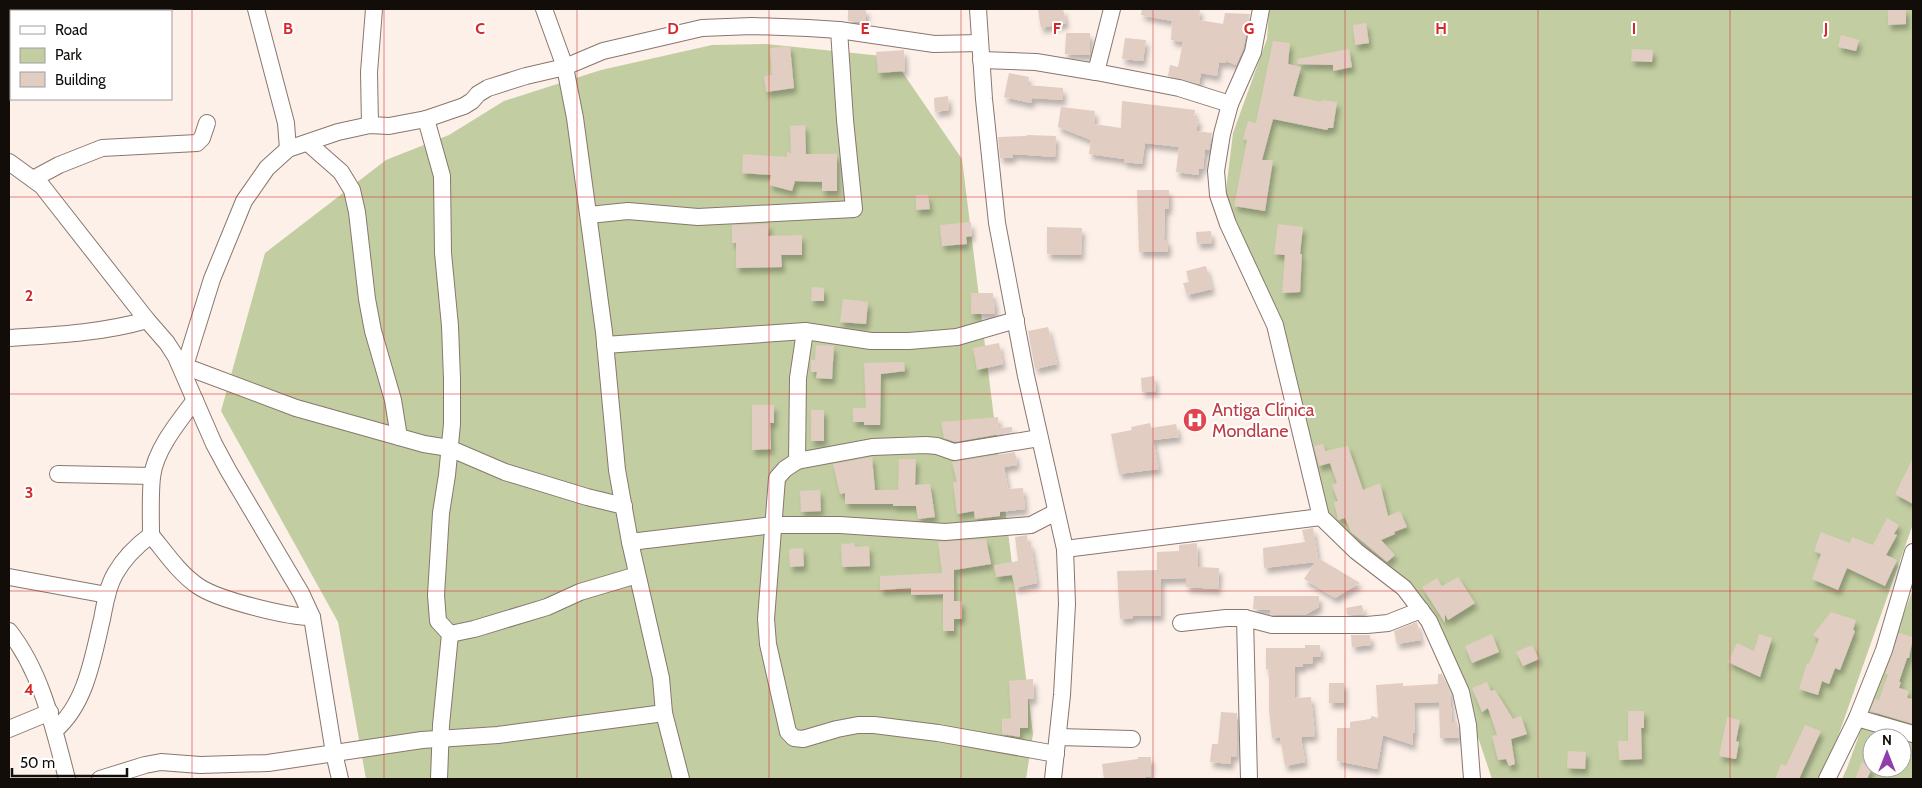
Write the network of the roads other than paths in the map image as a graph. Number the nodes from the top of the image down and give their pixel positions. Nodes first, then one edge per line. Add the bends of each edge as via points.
1 (256, 9) edge
2 (374, 9) edge
3 (544, 9) edge
4 (978, 9) edge
5 (1112, 9) edge
6 (1261, 9) edge
7 (839, 30) junction
8 (980, 43) junction
9 (981, 60) junction
10 (565, 67) junction
11 (1096, 72) junction
12 (1230, 104) junction
13 (426, 119) junction
14 (207, 123) dead end
15 (370, 125) junction
16 (308, 143) junction
17 (288, 149) junction
18 (9, 162) edge
19 (33, 179) junction
20 (589, 215) junction
21 (147, 320) junction
22 (1016, 320) junction
23 (805, 331) junction
24 (9, 338) edge
25 (605, 345) junction
26 (184, 369) junction
27 (195, 400) junction
28 (399, 437) junction
29 (1040, 438) junction
30 (449, 448) junction
31 (797, 462) junction
32 (58, 474) dead end
33 (152, 476) junction
34 (624, 506) junction
35 (1056, 512) junction
36 (1321, 517) junction
37 (773, 525) junction
38 (151, 535) junction
39 (630, 542) junction
40 (1064, 549) junction
41 (1913, 552) edge
42 (638, 575) junction
43 (9, 577) edge
44 (107, 595) junction
45 (1421, 610) junction
46 (312, 617) junction
47 (1245, 618) junction
48 (1181, 623) dead end
49 (9, 631) edge
50 (450, 634) junction
51 (50, 712) junction
52 (664, 713) junction
53 (1857, 718) junction
54 (9, 729) edge
55 (55, 730) junction
56 (1913, 734) edge
57 (1058, 737) junction
58 (1132, 739) dead end
59 (441, 740) junction
60 (334, 753) junction
61 (1056, 754) junction
62 (67, 779) edge
63 (100, 779) edge
64 (340, 779) edge
65 (439, 779) edge
66 (681, 779) edge
67 (1053, 779) edge
68 (1250, 779) edge
69 (1472, 779) edge
70 (1827, 779) edge

1 - 17 street via 286,123
2 - 15 street via 369,72
3 - 10 street
4 - 8 street
5 - 11 street
6 - 12 street via 1253,52
7 - 8 street via 934,44
7 - 10 street via 752,26 702,28 602,51
7 - 20 street via 854,209 698,217 628,211
8 - 9 street
9 - 11 street via 1036,62
9 - 22 street via 997,223
10 - 13 street via 488,88 464,106
10 - 20 street
11 - 12 street via 1180,88
12 - 36 street via 1216,171 1218,194 1228,224 1275,325
13 - 15 street via 389,126
13 - 30 street via 442,176 443,253 452,379
14 - 19 street via 197,143 102,148
15 - 16 street
16 - 17 street
16 - 28 street via 341,172 352,190 373,331 393,400
17 - 26 street via 266,168 244,201 212,279
18 - 19 street
19 - 21 street via 42,186
20 - 25 street
21 - 24 street via 94,332
21 - 26 street
22 - 23 street via 957,336 909,341 871,341
22 - 29 street
23 - 25 street
23 - 31 street via 798,378
25 - 34 street via 617,470
26 - 27 street
26 - 28 street via 296,408
27 - 33 street via 171,434
27 - 46 street via 228,470 301,592
28 - 30 street
29 - 31 street via 954,452 937,446 872,447
29 - 35 street
30 - 34 street via 505,472
30 - 50 street via 436,595 438,620
31 - 37 street via 777,478
32 - 33 street
33 - 38 street
34 - 39 street
35 - 37 street via 1031,525 945,532 840,525
35 - 40 street
36 - 40 street
36 - 45 street via 1356,551 1404,588
37 - 39 street
37 - 61 street via 766,619 768,644 788,732 794,738 802,739 858,725 874,725
38 - 44 street via 133,549 114,575
38 - 46 street via 198,586 275,612
39 - 42 street
40 - 57 street via 1067,604
41 - 53 street via 1884,650
42 - 50 street via 580,592 547,607
42 - 52 street via 661,678
43 - 44 street
44 - 55 street via 83,691 76,706
45 - 47 street via 1388,623 1367,625 1272,625
45 - 69 street via 1429,620 1461,692 1468,725
46 - 60 street
47 - 48 street
47 - 68 street
49 - 51 street via 20,645
50 - 59 street
51 - 54 street
51 - 55 street
52 - 59 street
52 - 66 street
53 - 56 street
53 - 70 street
55 - 62 street
57 - 58 street
57 - 61 street
59 - 60 street
59 - 65 street
60 - 63 street via 268,763 161,762
60 - 64 street
61 - 67 street

